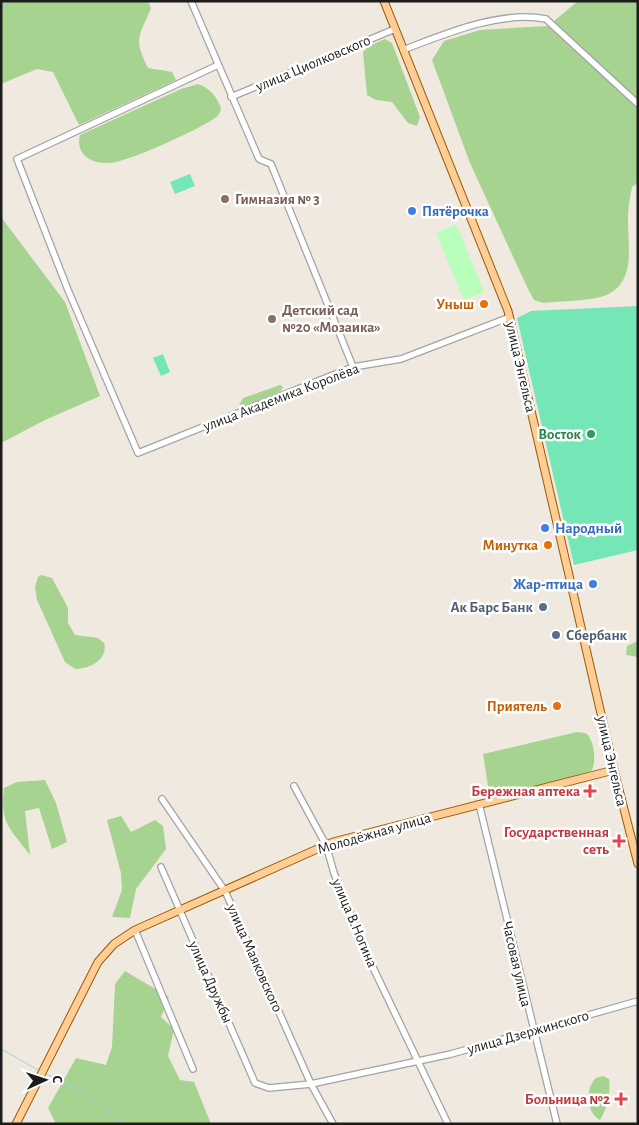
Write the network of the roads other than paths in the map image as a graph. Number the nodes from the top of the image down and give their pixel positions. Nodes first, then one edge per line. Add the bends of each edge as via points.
1 (191, 1) edge
2 (384, 1) edge
3 (395, 29) junction
4 (404, 50) junction
5 (218, 65) junction
6 (231, 97) junction
7 (638, 104) edge
8 (510, 317) junction
9 (353, 367) junction
10 (614, 770) junction
11 (294, 786) dead end
12 (162, 799) dead end
13 (479, 804) junction
14 (326, 845) junction
15 (638, 864) edge
16 (161, 867) dead end
17 (225, 891) junction
18 (179, 910) junction
19 (135, 930) junction
20 (638, 1001) edge
21 (533, 1030) junction
22 (417, 1060) junction
23 (193, 1069) dead end
24 (311, 1084) junction
25 (269, 1088) joint
26 (16, 1124) edge
27 (333, 1124) edge
28 (448, 1124) edge
29 (557, 1124) edge

1 - 5 street
2 - 3 main road, улица Энгельса
3 - 4 main road, улица Энгельса
3 - 6 street, улица Циолковского
4 - 7 street via 456,29 503,19 546,19
4 - 8 main road, улица Энгельса
5 - 6 street
5 - 9 street, улица Академика Королёва via 17,159 68,290 138,453
6 - 9 street via 258,159 271,164
8 - 9 street, улица Академика Королёва via 402,359
8 - 10 main road, улица Энгельса
10 - 13 main road, Молодёжная улица
10 - 15 main road, улица Энгельса
11 - 14 street, улица В.Ногина
12 - 17 street, улица Маяковского
13 - 14 main road, Молодёжная улица
13 - 21 street, Часовая улица
14 - 17 main road, Молодёжная улица
14 - 22 street, улица В.Ногина via 368,957
16 - 18 street, улица Дружбы
17 - 18 main road, Молодёжная улица
17 - 24 street, улица Маяковского
18 - 19 main road, Молодёжная улица
18 - 25 street, улица Дружбы via 255,1083
19 - 23 street
19 - 26 main road, Молодёжная улица via 114,944 98,962
20 - 21 street, улица Дзержинского
21 - 22 street, улица Дзержинского via 451,1054
21 - 29 street, Часовая улица
22 - 24 street, улица Дзержинского
22 - 28 street, улица В.Ногина
24 - 25 street, улица Дзержинского
24 - 27 street, улица Маяковского

